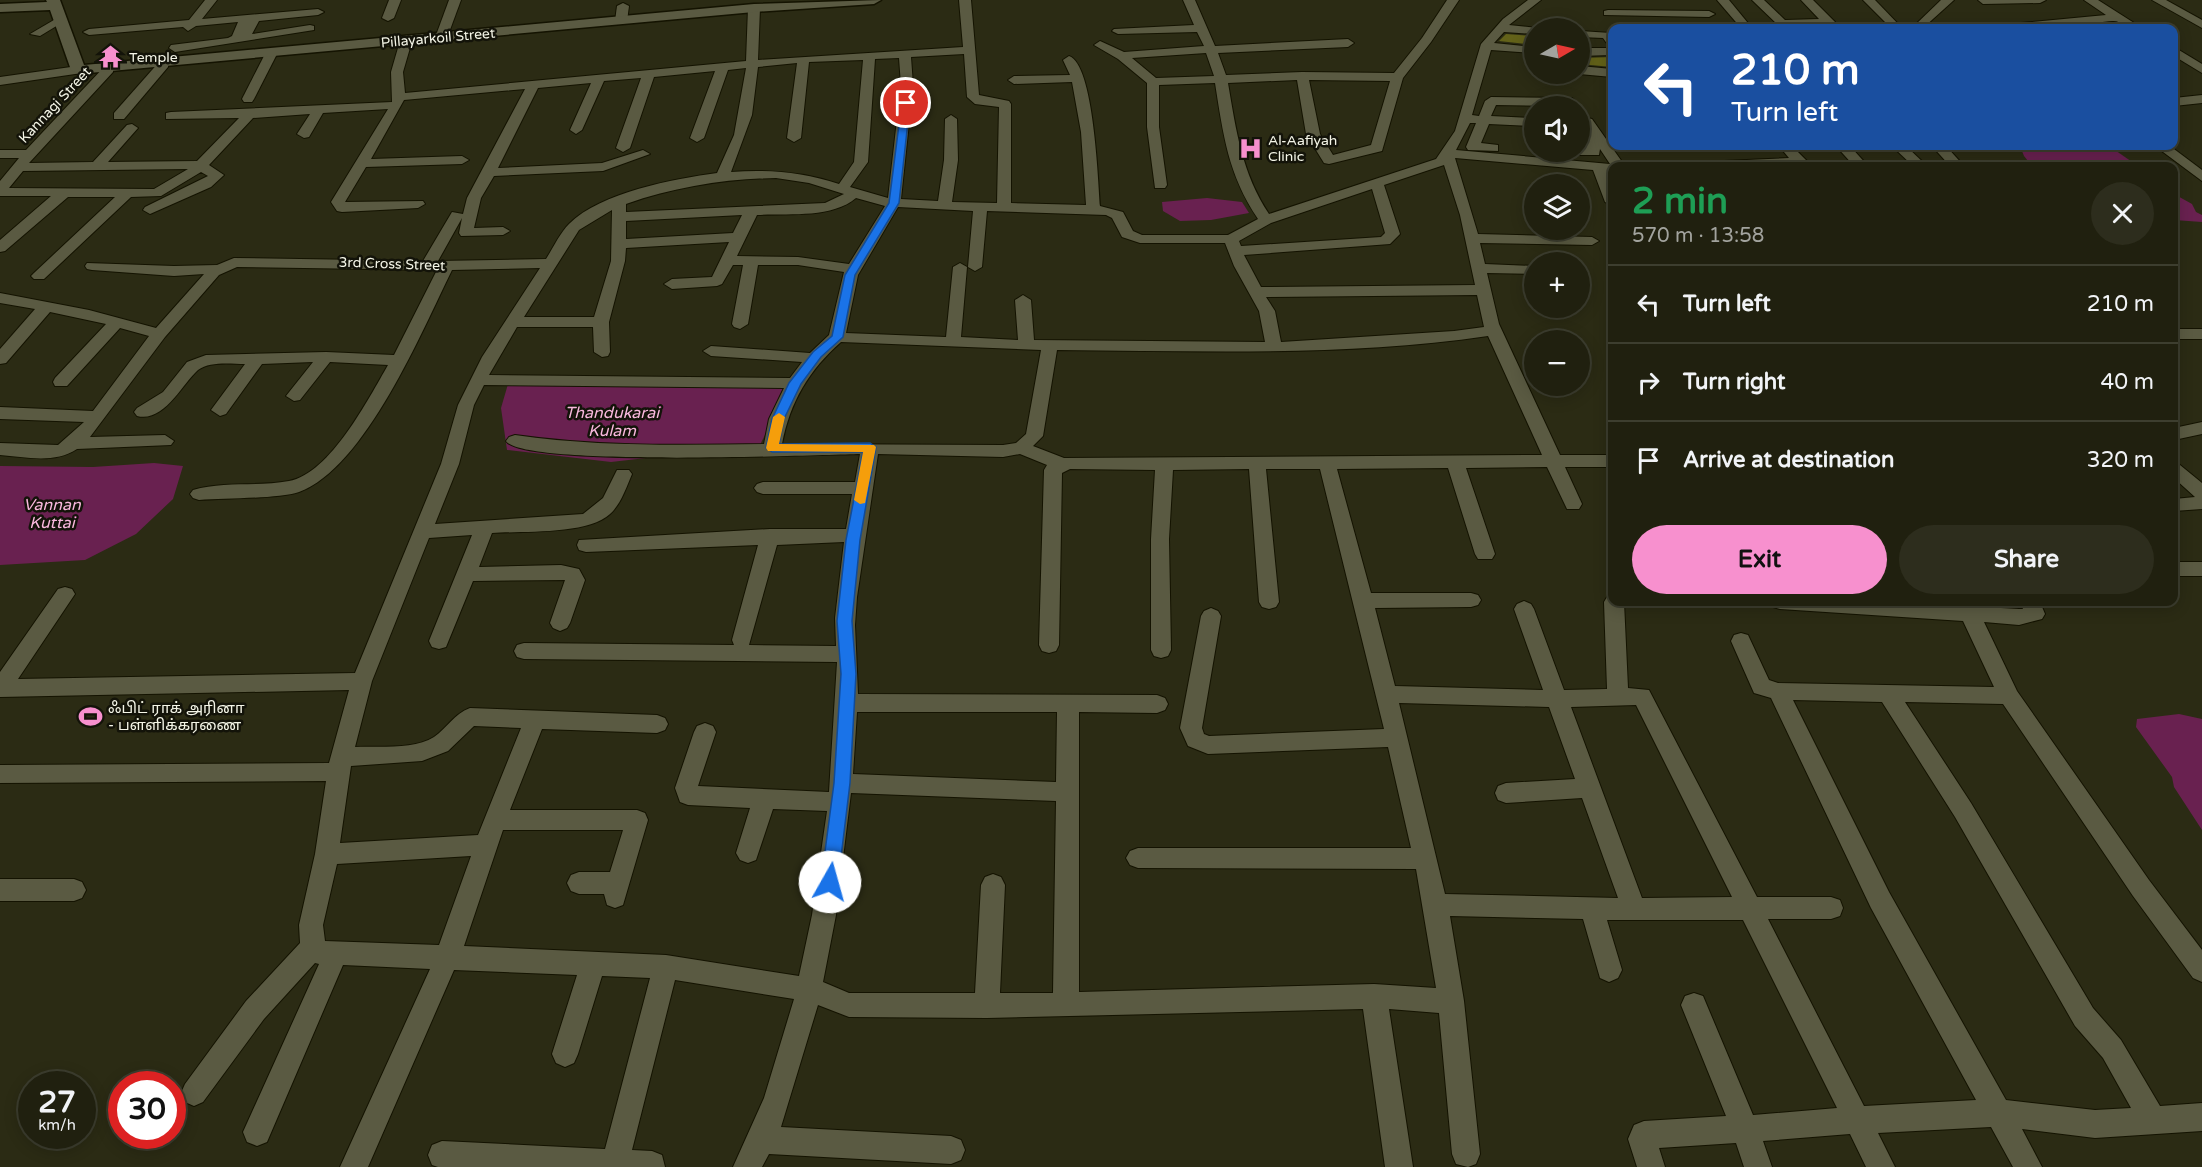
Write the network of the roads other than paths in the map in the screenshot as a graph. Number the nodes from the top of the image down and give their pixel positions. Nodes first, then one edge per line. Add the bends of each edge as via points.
1 (211, 0) edge
2 (326, 0) edge
3 (395, 0) edge
4 (455, 0) edge
5 (874, 0) edge
6 (965, 0) edge
7 (1189, 0) edge
8 (1453, 0) edge
9 (1535, 0) edge
10 (1599, 0) edge
11 (1723, 0) edge
12 (1758, 0) edge
13 (1807, 0) edge
14 (1869, 0) edge
15 (1948, 0) edge
16 (1982, 0) edge
17 (2040, 0) edge
18 (2090, 0) edge
19 (2158, 0) edge
20 (830, 2) edge
21 (53, 3) edge
22 (623, 6) dead end
23 (0, 8) edge
24 (754, 8) junction
25 (318, 12) junction
26 (1608, 13) junction
27 (1709, 14) dead end
28 (2118, 17) junction
29 (388, 18) dead end
30 (59, 20) junction
31 (248, 20) junction
32 (621, 21) junction
33 (192, 23) junction
34 (1615, 24) edge
35 (1744, 24) edge
36 (1783, 24) edge
37 (1822, 24) edge
38 (1893, 24) edge
39 (1921, 24) edge
40 (2008, 24) edge
41 (2066, 24) edge
42 (2129, 24) edge
43 (2202, 25) edge
44 (1200, 28) junction
45 (1501, 28) junction
46 (1524, 30) edge
47 (1118, 31) dead end
48 (90, 32) dead end
49 (36, 34) dead end
50 (1590, 34) edge
51 (1608, 37) edge
52 (441, 38) junction
53 (406, 41) junction
54 (1348, 44) dead end
55 (1100, 45) dead end
56 (1486, 46) junction
57 (1524, 49) edge
58 (970, 50) junction
59 (1212, 50) junction
60 (1590, 52) edge
61 (1608, 52) edge
62 (173, 54) junction
63 (271, 54) junction
64 (905, 54) junction
65 (2178, 54) edge
66 (869, 56) junction
67 (1122, 57) junction
68 (803, 59) junction
69 (1069, 60) dead end
70 (753, 65) junction
71 (109, 69) junction
72 (722, 69) junction
73 (2202, 69) edge
74 (78, 70) junction
75 (1590, 71) edge
76 (1608, 73) edge
77 (648, 75) junction
78 (1302, 76) junction
79 (1397, 77) junction
80 (1076, 78) junction
81 (1221, 78) junction
82 (598, 80) junction
83 (1014, 80) dead end
84 (0, 81) edge
85 (1153, 82) junction
86 (533, 86) junction
87 (2202, 87) edge
88 (2186, 89) dead end
89 (248, 99) dead end
90 (2202, 99) edge
91 (398, 101) junction
92 (1524, 101) edge
93 (2178, 102) edge
94 (320, 109) junction
95 (249, 114) junction
96 (119, 116) dead end
97 (176, 116) dead end
98 (951, 119) dead end
99 (1474, 119) junction
100 (1524, 122) edge
101 (132, 128) dead end
102 (576, 130) dead end
103 (1590, 131) edge
104 (304, 134) dead end
105 (697, 138) dead end
106 (794, 138) dead end
107 (1590, 142) edge
108 (1473, 147) junction
109 (623, 148) dead end
110 (1450, 149) junction
111 (1524, 150) edge
112 (1789, 150) edge
113 (1847, 150) edge
114 (1903, 150) edge
115 (1943, 150) edge
116 (2167, 150) edge
117 (1590, 152) edge
118 (0, 154) edge
119 (30, 154) junction
120 (643, 154) dead end
121 (462, 160) dead end
122 (1615, 162) edge
123 (1801, 162) edge
124 (1857, 162) edge
125 (1916, 162) edge
126 (1953, 162) edge
127 (364, 163) junction
128 (199, 165) junction
129 (96, 166) junction
130 (19, 167) junction
131 (1606, 168) edge
132 (489, 172) junction
133 (723, 176) junction
134 (2202, 177) edge
135 (1377, 184) junction
136 (1160, 185) dead end
137 (0, 191) edge
138 (848, 191) junction
139 (65, 192) junction
140 (126, 194) junction
141 (894, 203) junction
142 (418, 204) dead end
143 (944, 205) junction
144 (980, 206) junction
145 (1004, 206) junction
146 (150, 210) dead end
147 (619, 210) junction
148 (752, 210) junction
149 (1094, 210) junction
150 (457, 214) dead end
151 (1266, 220) junction
152 (503, 231) dead end
153 (740, 237) junction
154 (1472, 238) junction
155 (1592, 241) dead end
156 (618, 244) junction
157 (1233, 245) junction
158 (0, 248) edge
159 (729, 260) junction
160 (751, 260) junction
161 (550, 263) junction
162 (428, 266) junction
163 (92, 267) dead end
164 (447, 267) junction
165 (1479, 268) junction
166 (218, 269) junction
167 (854, 269) junction
168 (1524, 270) edge
169 (39, 276) dead end
170 (672, 284) dead end
171 (1484, 290) junction
172 (1256, 292) junction
173 (0, 298) edge
174 (1023, 300) dead end
175 (47, 306) junction
176 (512, 322) junction
177 (601, 322) junction
178 (115, 324) junction
179 (740, 324) dead end
180 (1494, 330) junction
181 (2178, 332) edge
182 (159, 334) junction
183 (2202, 334) edge
184 (837, 337) junction
185 (953, 343) junction
186 (1026, 345) junction
187 (1050, 345) junction
188 (1274, 347) junction
189 (711, 351) dead end
190 (602, 352) dead end
191 (326, 357) junction
192 (814, 358) junction
193 (257, 359) junction
194 (0, 360) edge
195 (398, 360) junction
196 (480, 380) junction
197 (61, 382) dead end
198 (795, 383) junction
199 (294, 396) dead end
200 (220, 410) dead end
201 (143, 412) dead end
202 (0, 413) edge
203 (97, 417) junction
204 (2202, 428) edge
205 (2178, 433) edge
206 (165, 441) dead end
207 (515, 441) dead end
208 (74, 443) junction
209 (870, 447) junction
210 (772, 448) junction
211 (1021, 448) junction
212 (0, 449) edge
213 (1608, 461) edge
214 (1554, 462) junction
215 (1327, 463) junction
216 (1455, 463) junction
217 (1061, 464) junction
218 (1164, 464) junction
219 (1257, 464) junction
220 (623, 474) dead end
221 (2178, 474) edge
222 (763, 488) dead end
223 (862, 488) junction
224 (2202, 493) edge
225 (199, 494) dead end
226 (2202, 503) edge
227 (1573, 504) dead end
228 (2178, 504) edge
229 (485, 527) junction
230 (421, 532) junction
231 (854, 535) junction
232 (770, 536) junction
233 (586, 545) dead end
234 (1485, 554) dead end
235 (2178, 569) edge
236 (2202, 569) edge
237 (466, 574) junction
238 (65, 594) dead end
239 (1471, 600) dead end
240 (1269, 602) dead end
241 (1364, 602) junction
242 (1614, 606) edge
243 (1864, 606) edge
244 (2032, 606) edge
245 (1524, 609) dead end
246 (1210, 616) dead end
247 (1971, 616) junction
248 (560, 623) dead end
249 (742, 640) dead end
250 (439, 641) dead end
251 (1741, 641) dead end
252 (1049, 645) dead end
253 (1161, 650) dead end
254 (524, 651) dead end
255 (847, 654) junction
256 (362, 681) junction
257 (0, 689) edge
258 (1778, 691) junction
259 (1888, 693) junction
260 (1386, 694) junction
261 (1618, 695) junction
262 (2009, 696) junction
263 (1557, 699) junction
264 (847, 703) junction
265 (1068, 704) junction
266 (1157, 704) dead end
267 (535, 720) junction
268 (657, 724) dead end
269 (705, 732) dead end
270 (1397, 738) junction
271 (340, 764) junction
272 (0, 774) edge
273 (1590, 788) junction
274 (1069, 792) junction
275 (841, 793) junction
276 (1506, 794) dead end
277 (764, 800) junction
278 (495, 820) junction
279 (486, 846) junction
280 (748, 853) dead end
281 (327, 854) junction
282 (1138, 858) dead end
283 (1424, 859) junction
284 (579, 883) dead end
285 (993, 885) dead end
286 (0, 890) edge
287 (74, 890) dead end
288 (1436, 905) junction
289 (1592, 908) junction
290 (1831, 908) dead end
291 (1634, 909) junction
292 (1751, 909) junction
293 (325, 950) junction
294 (448, 956) junction
295 (593, 963) junction
296 (666, 967) junction
297 (1609, 970) dead end
298 (2202, 970) edge
299 (811, 990) junction
300 (1374, 996) junction
301 (1451, 1001) junction
302 (1066, 1005) junction
303 (1694, 1005) dead end
304 (987, 1006) junction
305 (565, 1054) dead end
306 (194, 1094) dead end
307 (1997, 1113) junction
308 (2202, 1117) edge
309 (1858, 1120) junction
310 (2153, 1121) junction
311 (1745, 1129) junction
312 (257, 1132) dead end
313 (763, 1140) junction
314 (951, 1150) dead end
315 (1466, 1154) dead end
316 (442, 1155) dead end
317 (615, 1163) junction
318 (652, 1165) dead end
319 (354, 1167) edge
320 (747, 1167) edge
321 (1399, 1167) edge
322 (1651, 1167) edge
323 (1758, 1167) edge
324 (1881, 1167) edge
325 (2028, 1167) edge

1 - 33 street
2 - 25 street
3 - 29 street
4 - 52 street
5 - 20 street, Pillayarkoil Street
6 - 58 street
7 - 44 street
8 - 79 street
9 - 45 street
10 - 26 street
11 - 35 street
12 - 36 street
13 - 37 street via 1829,22
14 - 38 street
15 - 39 street
16 - 17 street
16 - 40 street
18 - 28 street
19 - 43 street
20 - 24 street, Pillayarkoil Street
21 - 23 street
21 - 30 street
22 - 32 street
24 - 32 street, Pillayarkoil Street
24 - 70 street
25 - 31 street
25 - 31 street via 310,29 243,39
26 - 27 street
26 - 34 street
28 - 41 street
28 - 42 street
30 - 49 street
30 - 74 street
31 - 33 street
31 - 62 street via 198,28
31 - 62 street via 231,41
32 - 52 street, Pillayarkoil Street
33 - 48 street
33 - 62 street
44 - 47 street
44 - 59 street
45 - 46 street
45 - 56 street
50 - 51 street
52 - 53 street, Pillayarkoil Street
53 - 63 street, Pillayarkoil Street
53 - 91 street via 397,72
54 - 59 street
55 - 67 street
56 - 57 street
56 - 99 street
58 - 64 street
58 - 145 street via 973,97 1005,104
59 - 67 street
59 - 81 street
60 - 61 street
62 - 63 street, Pillayarkoil Street
62 - 71 street, Pillayarkoil Street
62 - 96 street
63 - 89 street
64 - 66 street
64 - 141 street via 907,86
65 - 73 street
66 - 68 street
66 - 138 street via 861,162
67 - 85 street
68 - 70 street
68 - 106 street
69 - 80 street
70 - 72 street
70 - 133 street via 744,129
71 - 74 street, Pillayarkoil Street
71 - 119 street, Kannagi Street
72 - 77 street
72 - 105 street
74 - 84 street
75 - 76 street
77 - 82 street
77 - 109 street
78 - 79 street
78 - 79 street via 1313,134 1329,160 1377,148
78 - 81 street
80 - 83 street
80 - 149 street via 1089,148
81 - 85 street
81 - 151 street via 1229,135 1255,203
82 - 86 street
82 - 102 street
85 - 136 street via 1153,127
86 - 91 street
86 - 132 street
87 - 88 street
90 - 93 street
91 - 94 street
91 - 127 street
92 - 99 street via 1491,100
94 - 95 street
94 - 104 street
95 - 97 street
95 - 128 street
98 - 143 street via 951,160
99 - 100 street
99 - 108 street
99 - 110 street
101 - 129 street
103 - 122 street
107 - 117 street via 1594,152
108 - 110 street
108 - 111 street
110 - 131 street
110 - 135 street via 1441,162
110 - 154 street
112 - 123 street
113 - 124 street
114 - 125 street
115 - 126 street
116 - 134 street
118 - 119 street
119 - 130 street, Kannagi Street
120 - 132 street via 603,167
121 - 127 street
127 - 142 street via 339,206
128 - 129 street
128 - 140 street via 165,190
128 - 146 street via 217,175
129 - 130 street
130 - 137 street, Kannagi Street
132 - 152 street via 474,198 466,233
133 - 138 street via 799,177
133 - 147 street via 679,183
135 - 151 street
135 - 157 street via 1393,234 1385,241
137 - 139 street
138 - 141 street
138 - 148 street via 843,202 826,207
139 - 140 street
139 - 158 street
140 - 169 street
141 - 143 street
141 - 167 street
143 - 144 street
144 - 145 street
144 - 185 street
145 - 149 street
147 - 148 street
147 - 156 street
147 - 161 street via 583,219
148 - 153 street
149 - 157 street via 1115,213 1127,234 1135,238
150 - 162 street
151 - 157 street
153 - 156 street
153 - 159 street
154 - 155 street
154 - 165 street
156 - 177 street via 618,261
157 - 172 street
159 - 160 street
159 - 170 street via 717,281
160 - 167 street via 798,261
160 - 179 street
161 - 164 street, 3rd Cross Street
161 - 176 street
162 - 164 street, 3rd Cross Street
162 - 166 street, 3rd Cross Street via 234,262
163 - 166 street
164 - 195 street
165 - 168 street
165 - 171 street
166 - 182 street
167 - 184 street
171 - 172 street
171 - 180 street
172 - 188 street via 1267,311
173 - 175 street
174 - 186 street
175 - 178 street
175 - 194 street
176 - 177 street
176 - 196 street
177 - 190 street
178 - 182 street
178 - 197 street
180 - 188 street
180 - 214 street
181 - 183 street
182 - 203 street
184 - 185 street
184 - 192 street
185 - 186 street
186 - 187 street
187 - 188 street
187 - 211 street via 1034,436
189 - 192 street
191 - 193 street
191 - 195 street
191 - 199 street
192 - 198 street
193 - 200 street
193 - 201 street via 200,362 169,396
195 - 225 street via 360,427 311,481 294,487
196 - 198 street
196 - 230 street via 466,405 450,464
198 - 210 street via 778,419
202 - 203 street
203 - 208 street
204 - 205 street
206 - 208 street
207 - 210 street via 635,452
208 - 212 street via 51,451
209 - 210 street
209 - 211 street via 1003,451
209 - 223 street
211 - 217 street
213 - 214 street
214 - 216 street
214 - 227 street
215 - 216 street
215 - 219 street
215 - 241 street
216 - 234 street
217 - 218 street
217 - 252 street via 1051,474
218 - 219 street
218 - 253 street
219 - 240 street
220 - 229 street via 609,507 597,516
221 - 224 street
222 - 223 street
223 - 231 street
226 - 228 street
229 - 230 street
229 - 237 street
230 - 256 street
231 - 232 street
231 - 255 street via 844,621
232 - 233 street
232 - 249 street
235 - 236 street
237 - 248 street via 572,574 575,580
237 - 250 street
238 - 257 street
239 - 241 street
241 - 260 street
242 - 261 street
243 - 247 street
244 - 247 street via 2036,615 2031,617
245 - 263 street
246 - 270 street via 1191,728 1196,740 1208,745
247 - 262 street
251 - 258 street via 1761,687
254 - 255 street
255 - 264 street
256 - 257 street
256 - 271 street
258 - 259 street
258 - 307 street via 1880,900
259 - 262 street
259 - 310 street via 1963,810 2084,1017 2112,1049
260 - 263 street
260 - 270 street
261 - 263 street
261 - 292 street via 1642,696
262 - 298 street
263 - 273 street
264 - 265 street
264 - 275 street
265 - 266 street
265 - 274 street
267 - 268 street
267 - 271 street via 470,717 446,743 433,749
267 - 278 street
269 - 277 street via 686,788 688,795
270 - 283 street
271 - 272 street
271 - 281 street
273 - 276 street
273 - 291 street
274 - 275 street
274 - 302 street
275 - 277 street
275 - 299 street
277 - 280 street
278 - 279 street
278 - 284 street via 637,820 617,890
279 - 281 street
279 - 294 street
281 - 293 street via 311,925
282 - 283 street
283 - 288 street
285 - 304 street
286 - 287 street
288 - 289 street
288 - 301 street
289 - 291 street
289 - 297 street
290 - 292 street
291 - 292 street
292 - 309 street
293 - 294 street
293 - 306 street via 255,1010
293 - 312 street
294 - 295 street
294 - 319 street
295 - 296 street
295 - 305 street
296 - 299 street
296 - 317 street
299 - 304 street via 849,1005
299 - 313 street
300 - 301 street
300 - 302 street
300 - 321 street
301 - 315 street
302 - 304 street
303 - 311 street
307 - 309 street
307 - 310 street via 2095,1125
307 - 325 street
308 - 310 street
309 - 311 street
309 - 324 street
311 - 322 street via 1644,1135
311 - 323 street
313 - 314 street
313 - 320 street
316 - 317 street
317 - 318 street

